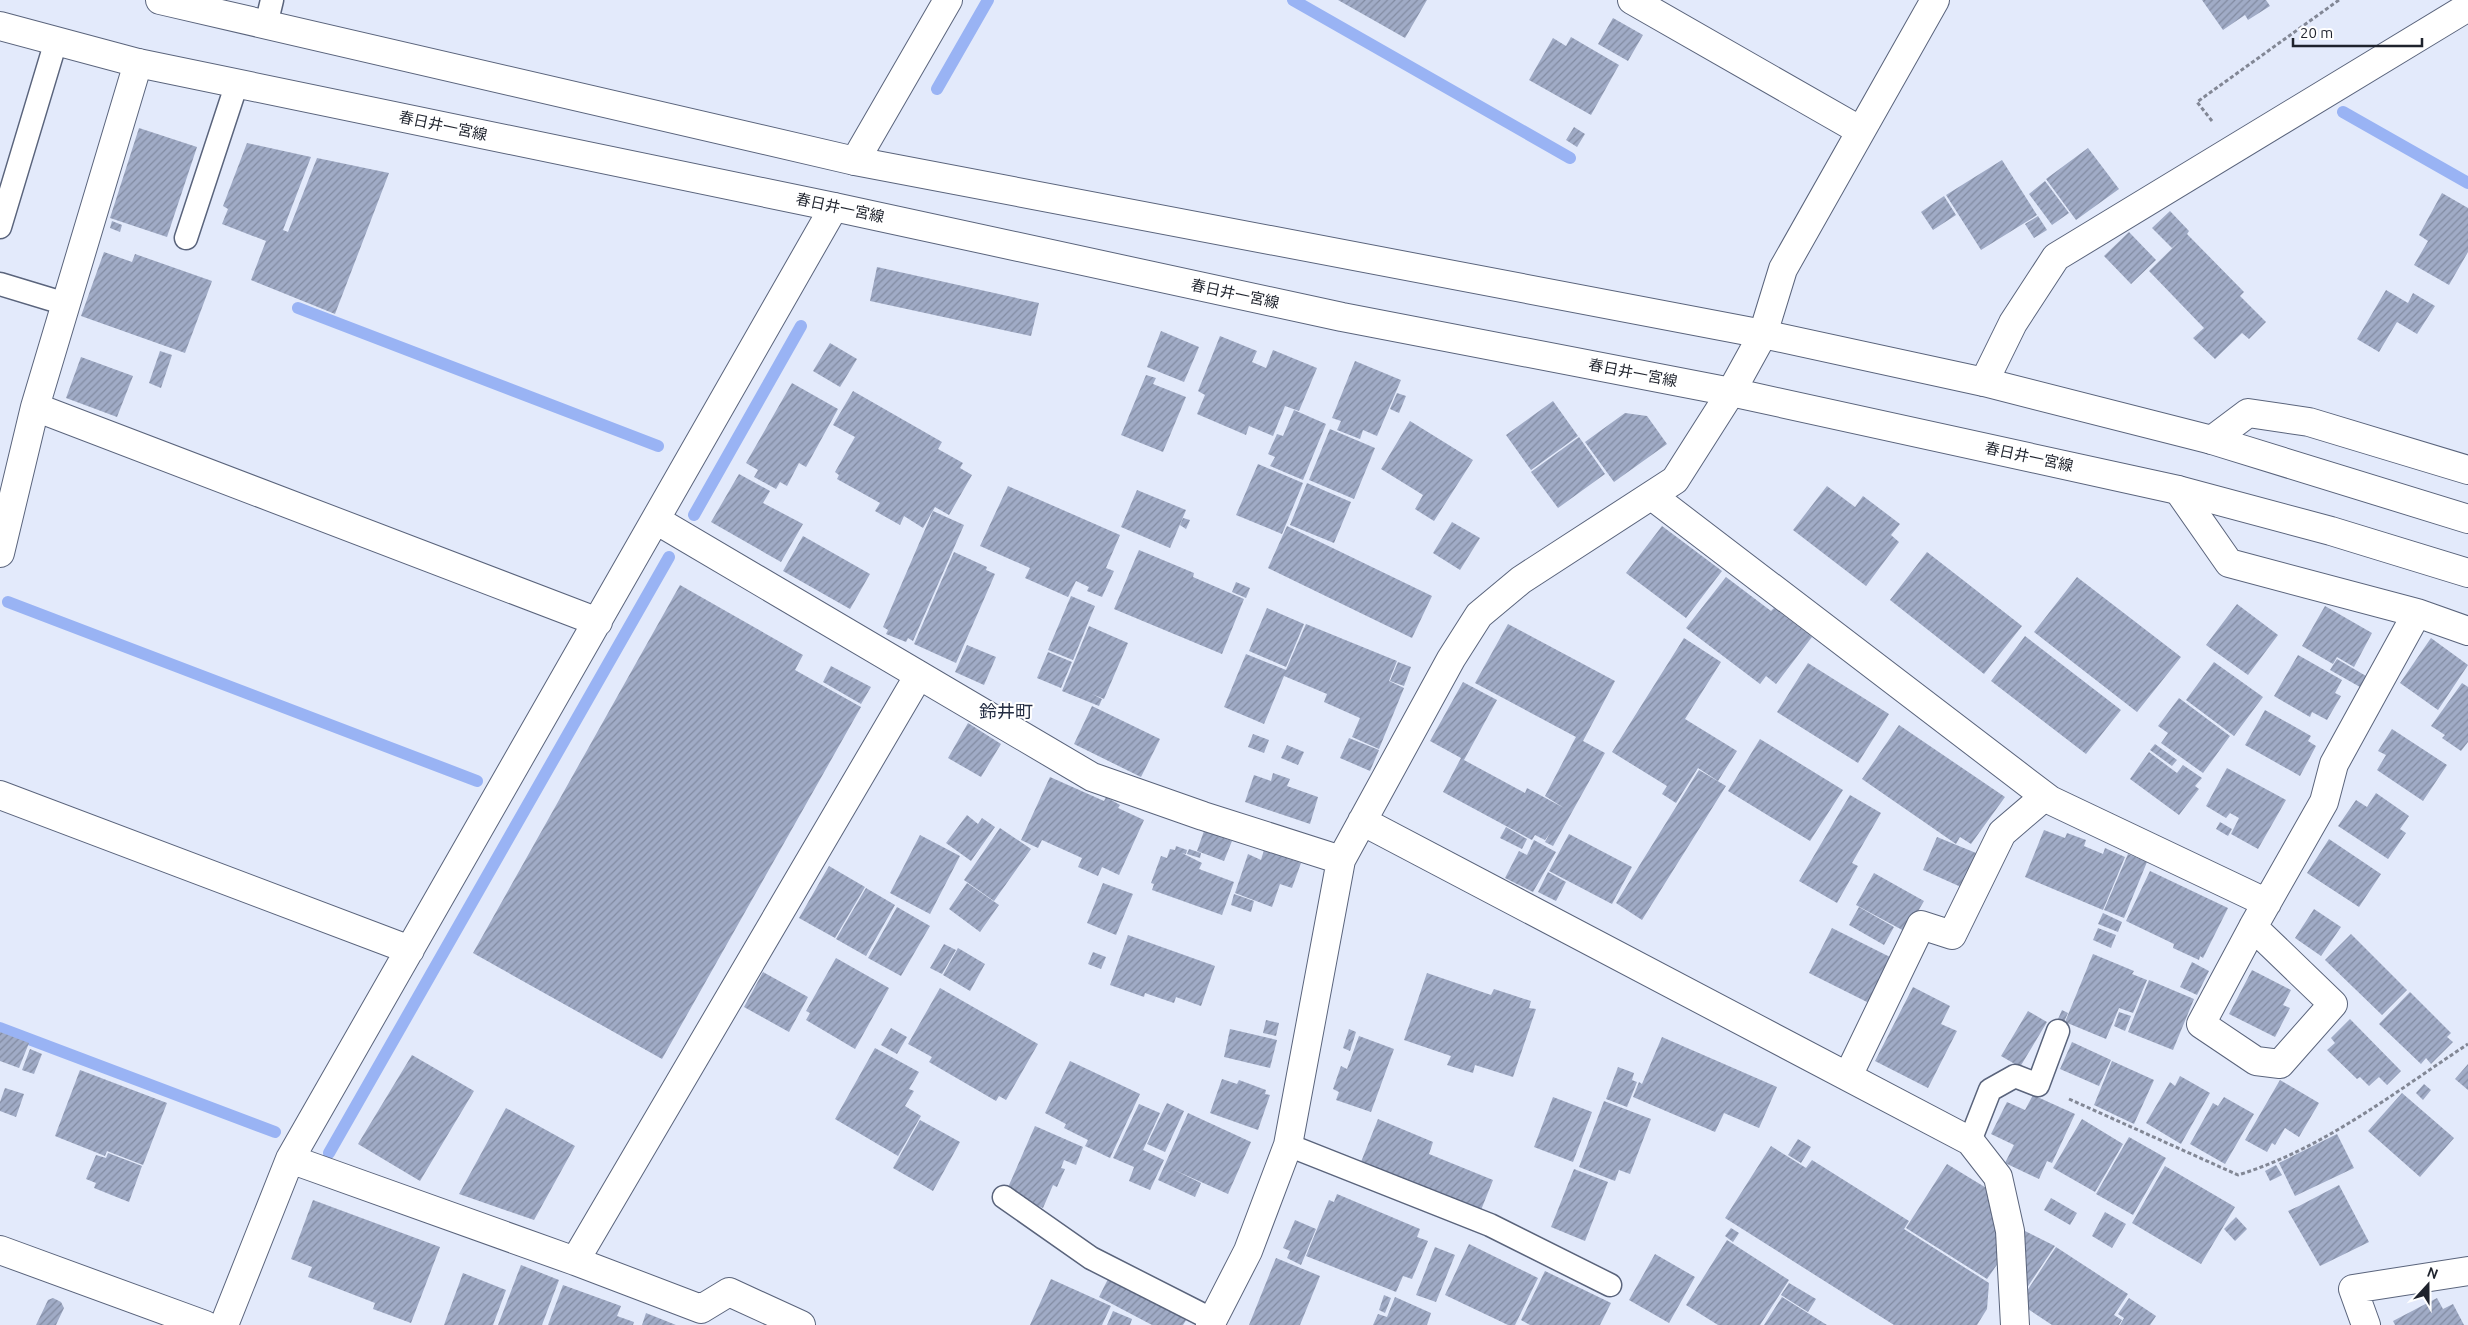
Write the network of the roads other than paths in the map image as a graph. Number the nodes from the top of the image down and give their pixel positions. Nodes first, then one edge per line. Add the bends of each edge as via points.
1 (160, 0) edge
2 (948, 0) edge
3 (1632, 0) edge
4 (1935, 0) edge
5 (2468, 6) edge
6 (269, 12) edge
7 (0, 26) edge
8 (56, 41) junction
9 (138, 63) junction
10 (236, 83) junction
11 (1861, 131) junction
12 (855, 161) junction
13 (834, 207) junction
14 (0, 227) edge
15 (186, 238) dead end
16 (0, 284) edge
17 (66, 304) junction
18 (1763, 334) junction
19 (1984, 382) junction
20 (1731, 392) junction
21 (35, 407) junction
22 (2212, 440) junction
23 (2468, 470) edge
24 (2178, 490) junction
25 (1652, 496) junction
26 (2468, 519) edge
27 (656, 520) junction
28 (0, 553) edge
29 (2468, 573) edge
30 (2417, 613) junction
31 (598, 622) junction
32 (2468, 631) edge
33 (919, 675) junction
34 (0, 795) edge
35 (2044, 796) junction
36 (1362, 821) junction
37 (1341, 860) junction
38 (2267, 903) junction
39 (2252, 927) junction
40 (410, 950) junction
41 (2058, 1031) dead end
42 (1848, 1076) junction
43 (1970, 1141) junction
44 (1288, 1145) junction
45 (290, 1159) junction
46 (1004, 1197) dead end
47 (0, 1250) edge
48 (575, 1262) junction
49 (2468, 1271) edge
50 (1610, 1285) dead end
51 (759, 1317) edge
52 (1211, 1322) edge
53 (205, 1325) edge
54 (224, 1325) edge
55 (801, 1325) edge
56 (2015, 1325) edge
57 (2366, 1325) edge

1 - 6 street
2 - 12 street
3 - 11 street
4 - 11 street
5 - 19 street via 2056,257 2013,323
6 - 12 street
7 - 8 street, 春日井一宮線
8 - 9 street, 春日井一宮線
8 - 14 lane
9 - 10 street, 春日井一宮線
9 - 17 street
10 - 13 street, 春日井一宮線
10 - 15 lane
11 - 18 street via 1783,269
12 - 18 street
13 - 20 street, 春日井一宮線 via 1342,317
13 - 27 street
16 - 17 lane
17 - 21 street
18 - 19 street
18 - 20 street
19 - 22 street
20 - 24 street, 春日井一宮線
20 - 25 street via 1675,480
21 - 28 street
21 - 31 street
22 - 23 street via 2248,413 2309,422
22 - 26 street
24 - 29 street, 春日井一宮線 via 2331,531
24 - 30 street via 2229,563
25 - 35 street
25 - 36 street via 1521,580 1479,615
27 - 31 street
27 - 33 street
30 - 32 street
30 - 38 street via 2334,764 2324,802
31 - 40 street
33 - 37 street via 1092,777
33 - 48 street
34 - 40 street
35 - 38 street
35 - 42 street via 2002,833 1952,935 1921,925
36 - 37 street
36 - 42 street
37 - 44 street
38 - 39 street
39 - 39 street via 2201,1024 2256,1061 2280,1064 2333,1004
40 - 45 street
41 - 43 lane via 2038,1084 2015,1076 1990,1090
42 - 43 street
43 - 56 street via 1998,1177 2010,1231
44 - 50 lane via 1490,1225
44 - 52 street via 1248,1251
45 - 48 street
45 - 54 street
46 - 52 lane via 1091,1258
47 - 53 street
48 - 51 street via 701,1309 728,1292
49 - 57 street via 2353,1289
51 - 55 street

